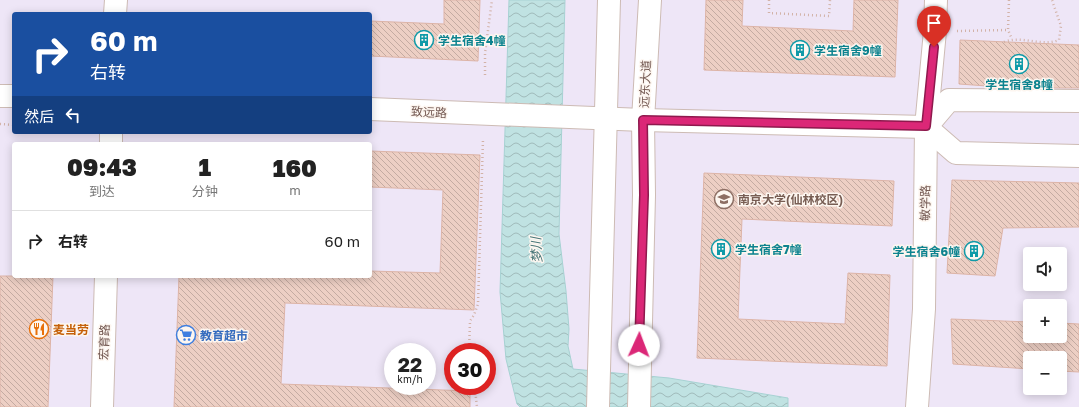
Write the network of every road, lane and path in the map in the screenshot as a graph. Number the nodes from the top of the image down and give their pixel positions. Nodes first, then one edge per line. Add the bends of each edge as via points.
1 (116, 0) edge
2 (492, 0) edge
3 (609, 0) edge
4 (650, 0) edge
5 (769, 0) edge
6 (830, 0) edge
7 (936, 0) edge
8 (1009, 0) edge
9 (1052, 0) edge
10 (115, 12) edge
11 (1008, 30) junction
12 (935, 31) junction
13 (1012, 39) junction
14 (1004, 42) dead end
15 (485, 75) dead end
16 (0, 96) edge
17 (12, 96) edge
18 (1079, 102) edge
19 (372, 109) edge
20 (605, 118) junction
21 (643, 120) junction
22 (0, 124) edge
23 (12, 125) edge
24 (926, 126) junction
25 (483, 139) dead end
26 (1079, 156) edge
27 (106, 278) edge
28 (469, 343) edge
29 (476, 395) edge
30 (102, 407) edge
31 (477, 407) edge
32 (598, 407) edge
33 (639, 407) edge
34 (917, 407) edge

1 - 10 street
2 - 15 path via 485,52
3 - 20 street
4 - 21 street, 远东大道
5 - 6 path via 769,13 829,16
7 - 12 street, 敏学路
8 - 11 path
9 - 13 path via 1061,26 1059,40 1052,42
11 - 12 path
11 - 13 path
12 - 24 street, 敏学路
13 - 14 path
16 - 17 street
18 - 24 street via 949,100
19 - 20 street, 致远路
20 - 21 street, 致远路
20 - 32 street
21 - 24 street, 致远路
21 - 33 street, 远东大道 via 644,195
22 - 23 path
24 - 26 street via 956,153
24 - 34 street, 敏学路 via 924,309
25 - 28 path via 478,304 470,321
27 - 30 street, 宏育路
29 - 31 path

